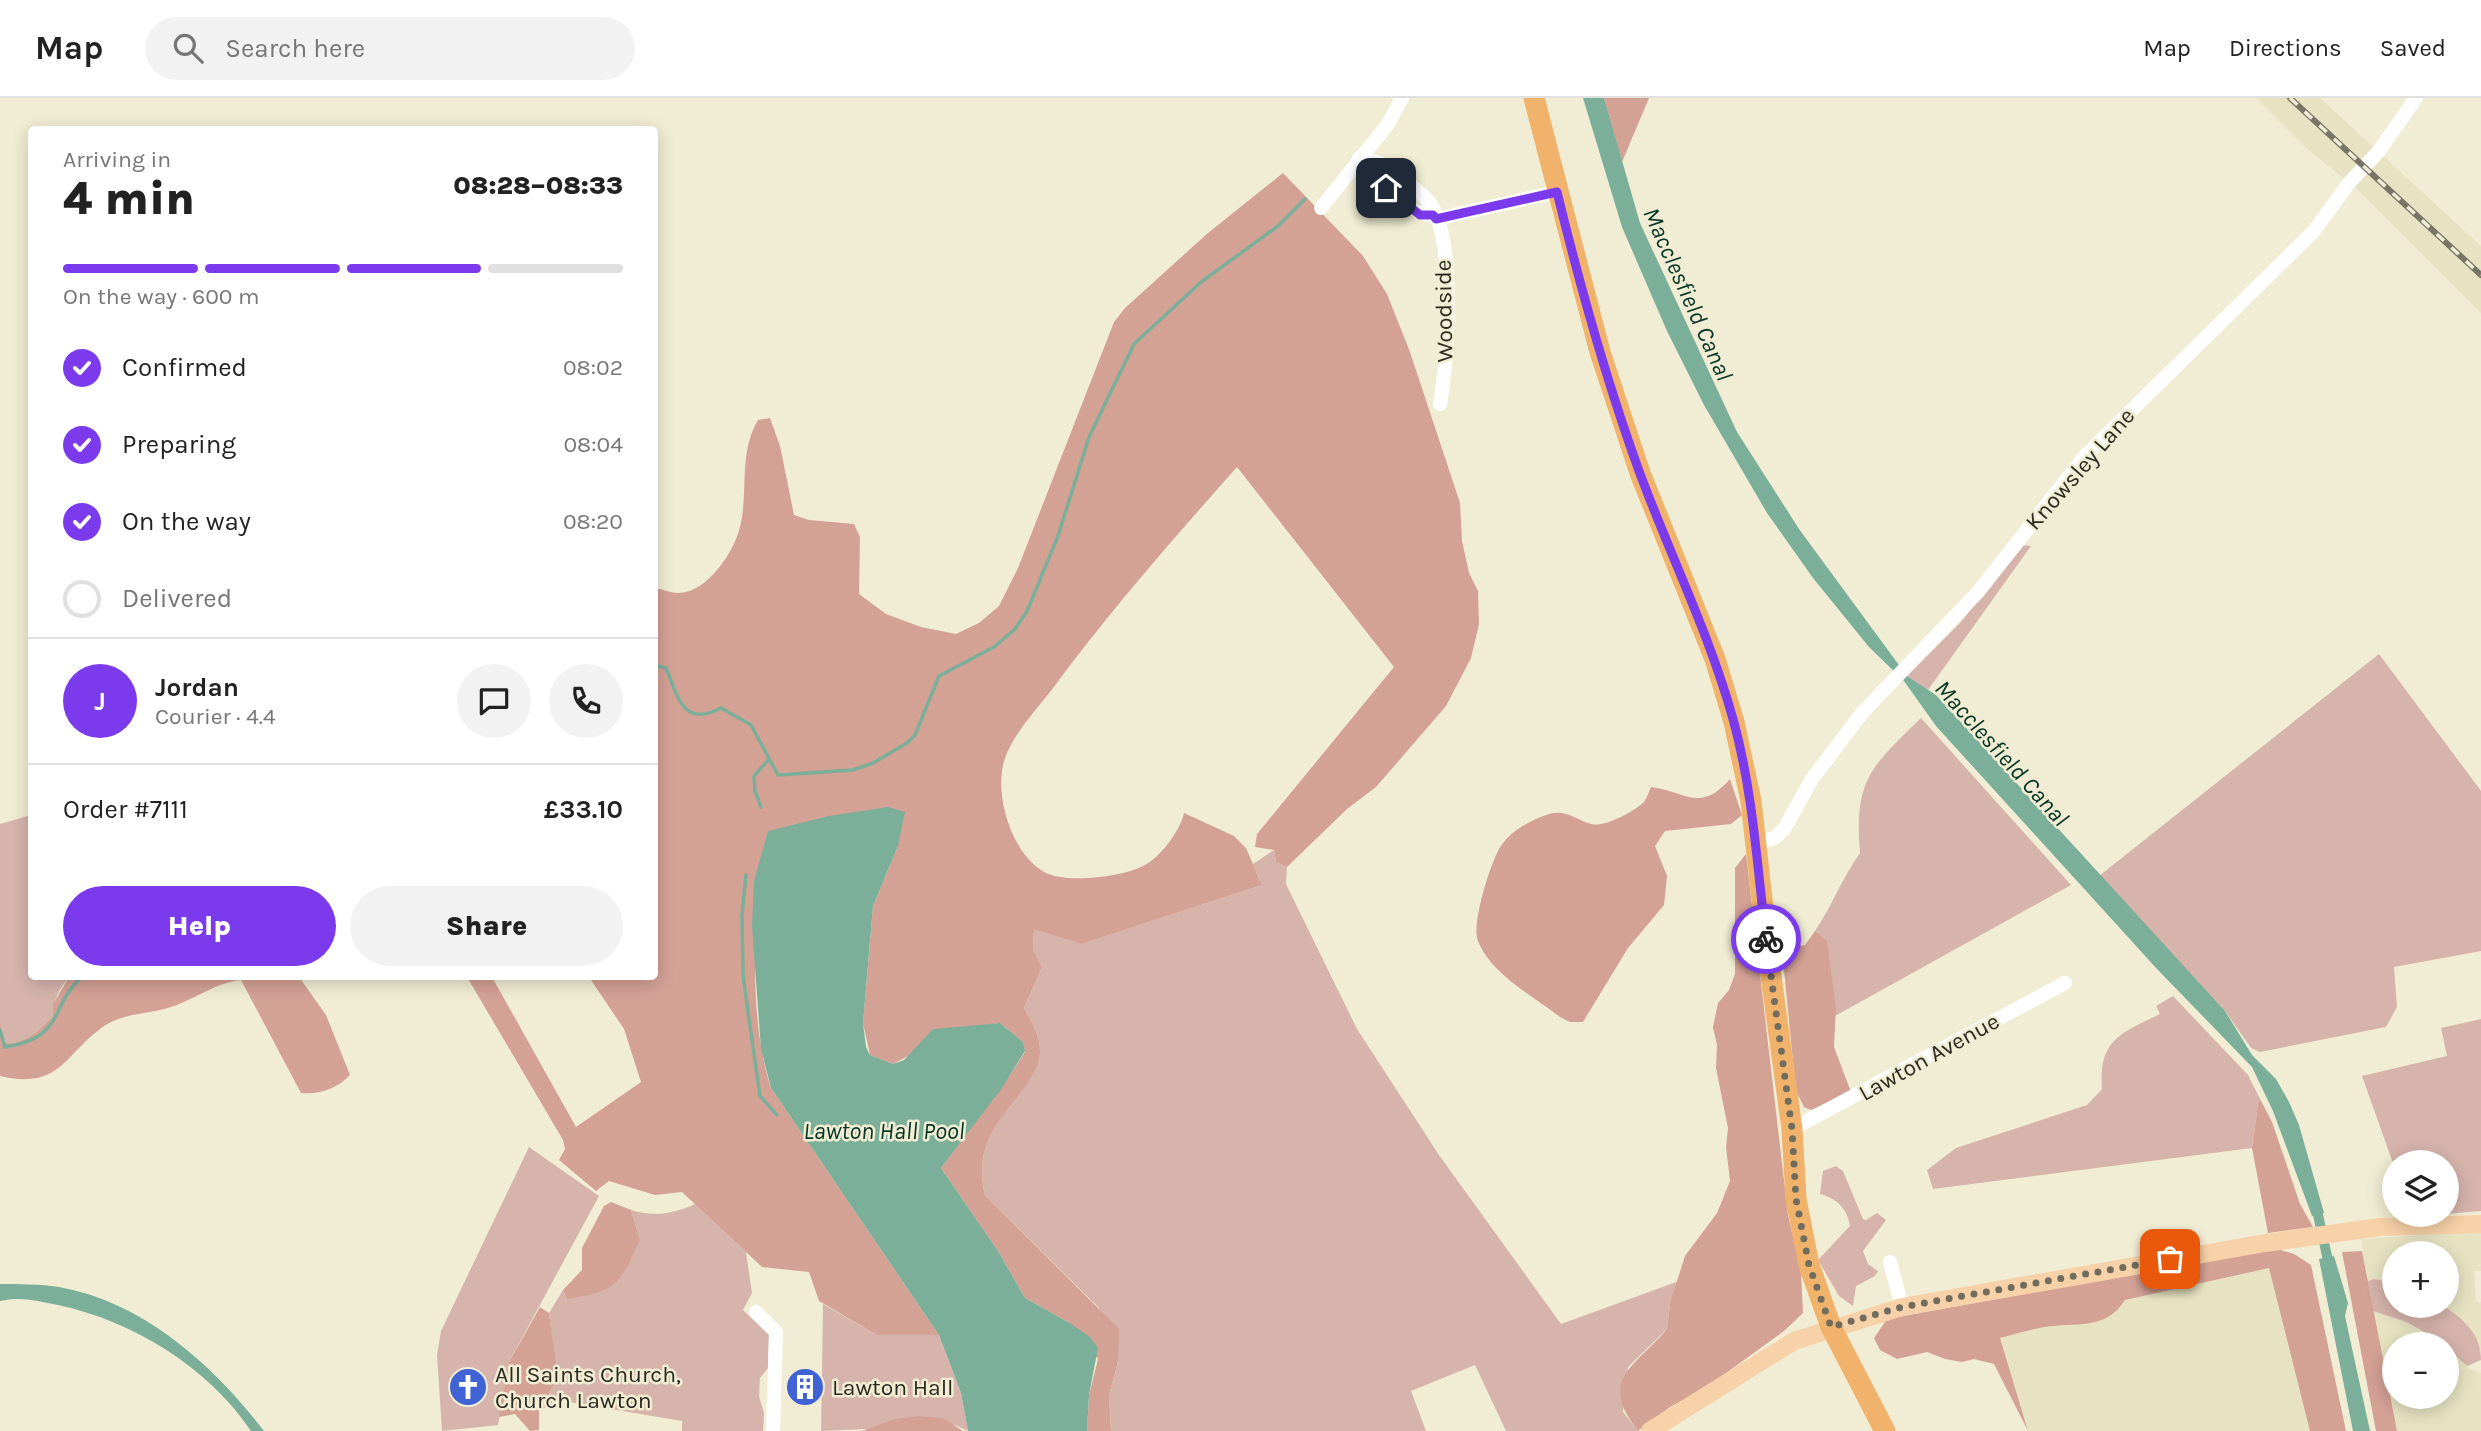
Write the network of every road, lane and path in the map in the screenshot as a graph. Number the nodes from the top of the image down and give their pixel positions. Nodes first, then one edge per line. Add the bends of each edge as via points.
1 (1402, 98) edge
2 (1534, 98) edge
3 (2416, 98) edge
4 (1362, 160) junction
5 (1557, 192) junction
6 (1321, 208) dead end
7 (1434, 217) junction
8 (1440, 404) dead end
9 (1755, 844) junction
10 (2065, 983) dead end
11 (1792, 1129) junction
12 (2481, 1224) edge
13 (1890, 1262) dead end
14 (1902, 1307) junction
15 (756, 1311) dead end
16 (1831, 1327) junction
17 (773, 1431) edge
18 (1650, 1431) edge
19 (1885, 1431) edge

1 - 4 street
2 - 5 highway
3 - 9 street, Knowsley Lane via 2314,231 2085,456 1978,592 1862,713 1812,779 1784,829
4 - 6 street
4 - 7 street via 1378,161 1430,203
5 - 7 street
5 - 9 highway via 1579,283 1623,424 1719,671 1751,801
7 - 8 street, Woodside via 1443,241 1447,298 1446,368
9 - 11 highway
10 - 11 street, Lawton Avenue
11 - 16 highway via 1796,1199 1809,1265
12 - 14 main road via 2380,1227 2278,1241
13 - 14 street
14 - 16 main road
15 - 17 street via 776,1332
16 - 18 main road via 1794,1341
16 - 19 highway

